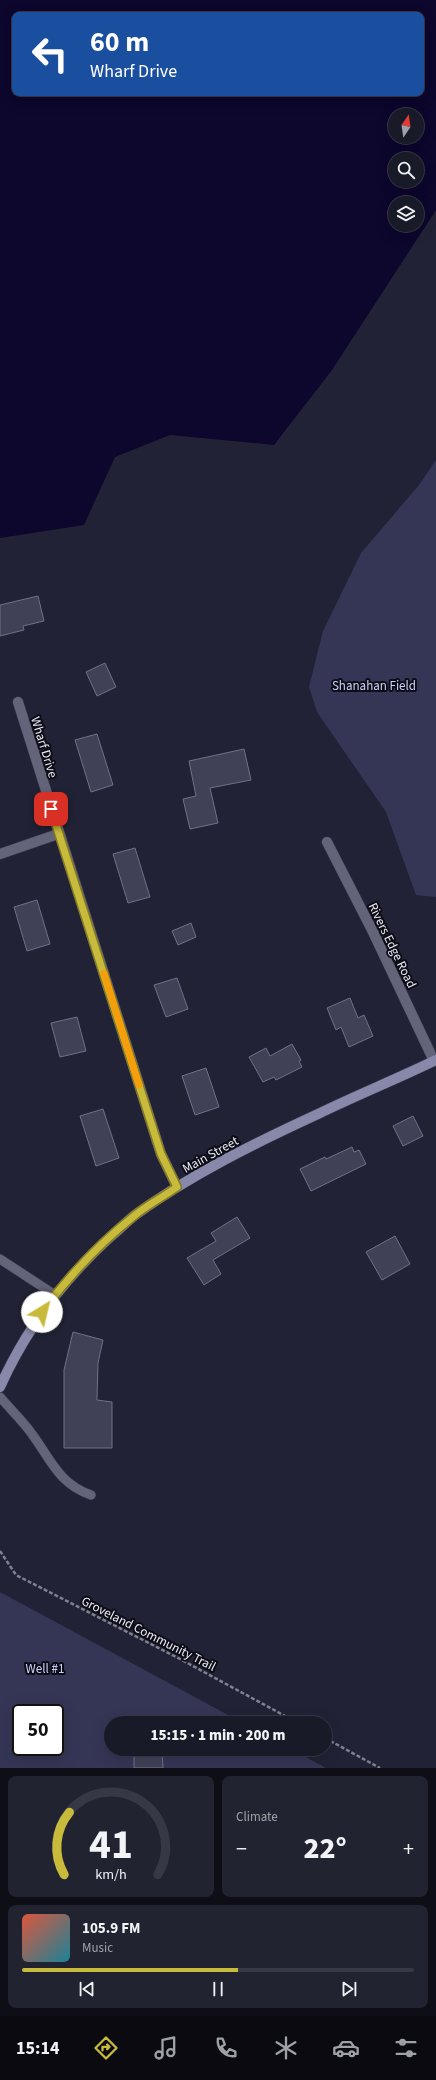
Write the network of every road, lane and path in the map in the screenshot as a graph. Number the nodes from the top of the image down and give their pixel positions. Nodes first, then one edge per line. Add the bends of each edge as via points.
1 (18, 702) dead end
2 (58, 834) junction
3 (327, 842) dead end
4 (0, 854) edge
5 (435, 1060) edge
6 (177, 1187) junction
7 (0, 1259) edge
8 (55, 1295) junction
9 (0, 1387) edge
10 (0, 1397) edge
11 (91, 1494) dead end
12 (0, 1551) edge
13 (285, 1716) edge
14 (332, 1742) edge
15 (380, 1768) edge

1 - 2 street, Wharf Drive
2 - 4 street
2 - 6 street, Wharf Drive via 161,1154
3 - 5 street, Rivers Edge Road
5 - 6 main road, Main Street via 253,1145
6 - 8 main road, Main Street via 134,1216 91,1254
7 - 8 lane
8 - 9 main road, Main Street via 21,1346
10 - 11 lane via 32,1434 62,1478 77,1490
12 - 13 path, Groveland Community Trail via 16,1575
14 - 15 path

